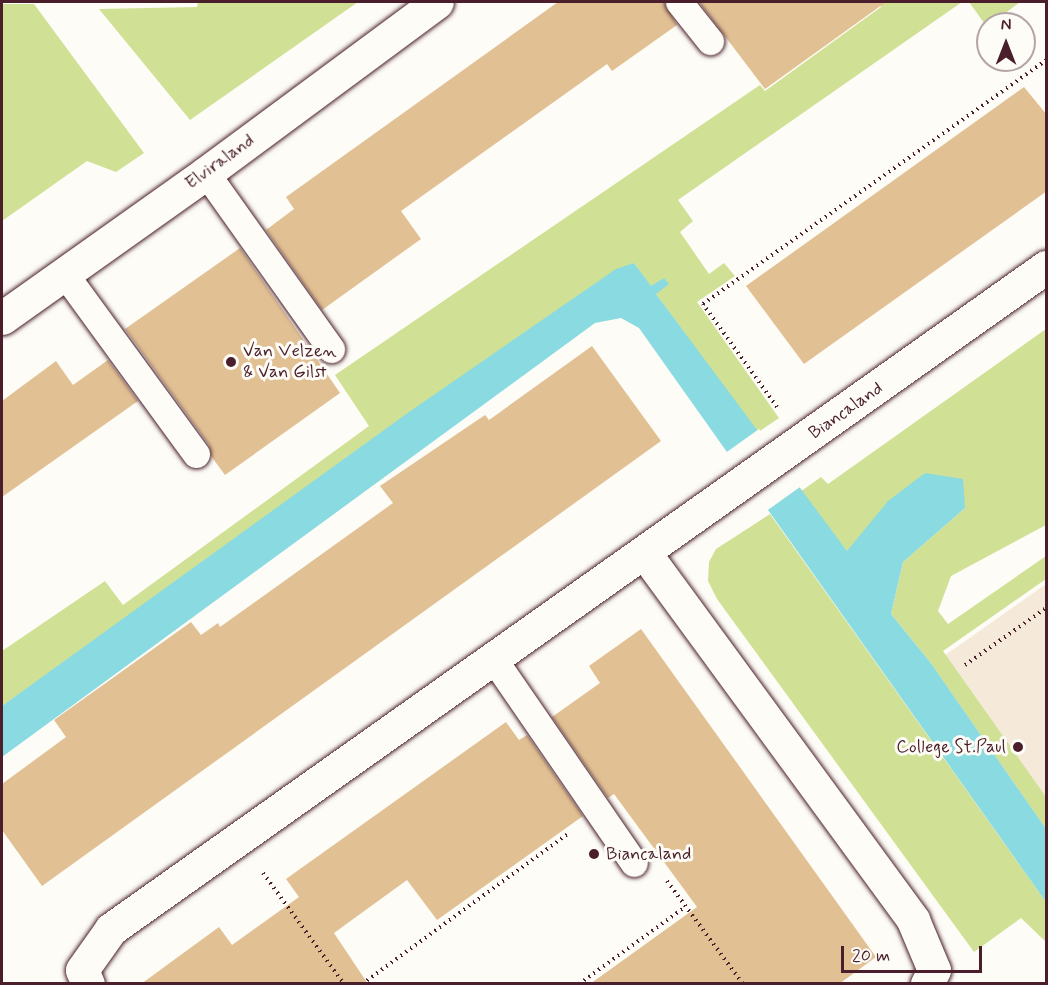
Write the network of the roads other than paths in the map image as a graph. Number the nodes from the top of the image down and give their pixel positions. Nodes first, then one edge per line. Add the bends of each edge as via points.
1 (436, 2) edge
2 (679, 2) edge
3 (710, 41) dead end
4 (206, 173) junction
5 (1047, 267) edge
6 (64, 273) junction
7 (2, 318) edge
8 (331, 349) dead end
9 (196, 454) dead end
10 (644, 552) junction
11 (495, 661) junction
12 (634, 863) dead end
13 (88, 984) edge
14 (927, 984) edge

1 - 4 street, Elviraland
2 - 3 lane
4 - 6 street, Elviraland
4 - 8 lane
5 - 10 street, Biancaland
6 - 7 street, Elviraland
6 - 9 lane
10 - 11 street, Biancaland
10 - 14 street via 913,920 934,970
11 - 12 lane
11 - 13 street, Biancaland via 111,929 82,970

